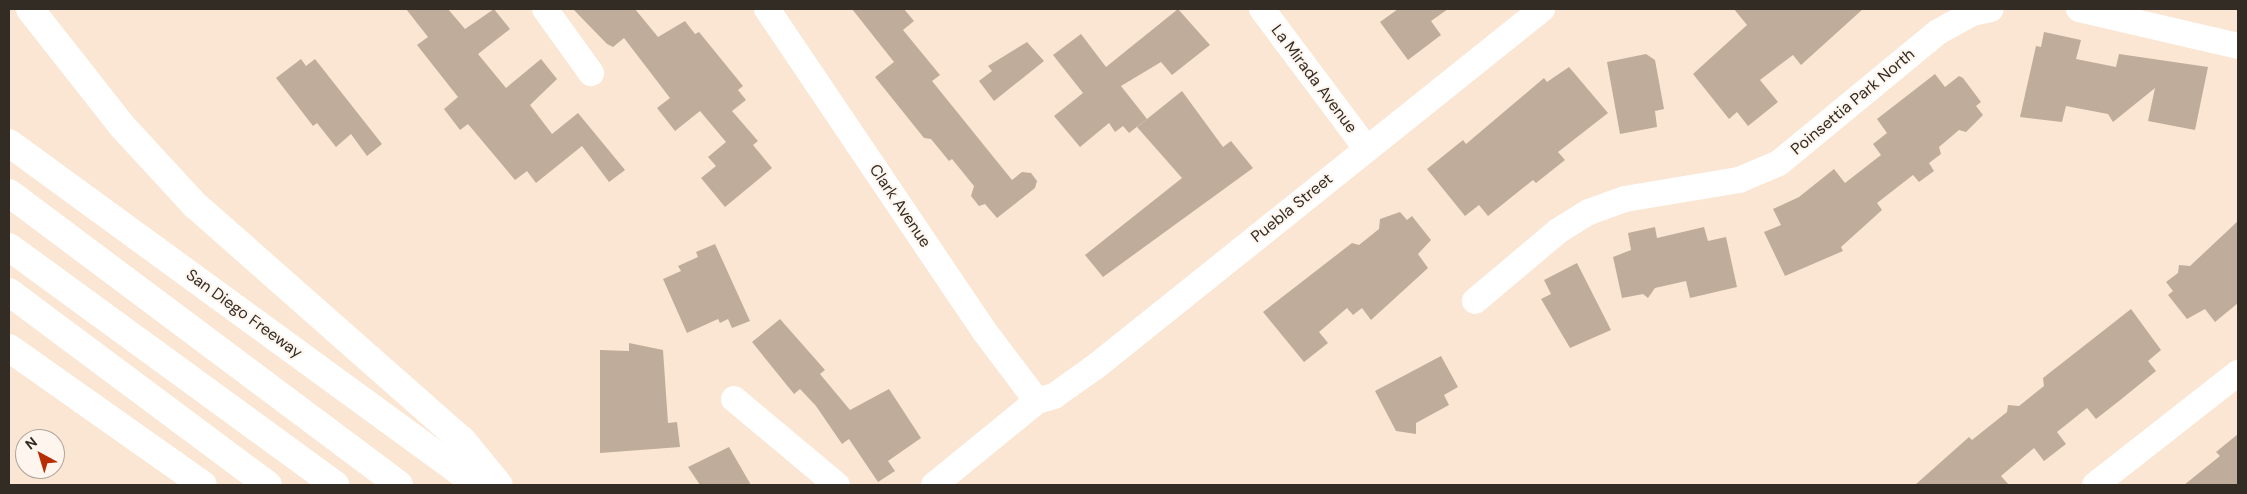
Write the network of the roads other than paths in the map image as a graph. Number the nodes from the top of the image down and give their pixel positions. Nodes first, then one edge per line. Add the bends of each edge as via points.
1 (30, 9) edge
2 (545, 9) edge
3 (767, 9) edge
4 (1262, 9) edge
5 (1542, 9) edge
6 (1991, 9) edge
7 (2079, 9) edge
8 (2238, 46) edge
9 (590, 73) dead end
10 (9, 143) edge
11 (1366, 148) junction
12 (9, 193) edge
13 (9, 247) edge
14 (9, 292) edge
15 (1475, 301) dead end
16 (9, 348) edge
17 (2238, 373) edge
18 (734, 399) dead end
19 (1037, 401) junction
20 (203, 485) edge
21 (268, 485) edge
22 (335, 485) edge
23 (399, 485) edge
24 (478, 485) edge
25 (499, 485) edge
26 (837, 485) edge
27 (934, 485) edge
28 (2095, 485) edge

1 - 25 highway via 123,127 195,205 462,440
2 - 9 street
3 - 19 street, Clark Avenue via 985,332
4 - 11 street, La Mirada Avenue
5 - 11 street, Puebla Street
6 - 15 street, Poinsettia Park North via 1972,13 1938,32 1779,163 1739,180 1625,199 1589,212 1558,231
7 - 8 street
10 - 24 highway, San Diego Freeway
11 - 19 street, Puebla Street via 1095,366 1054,396
12 - 23 highway
13 - 22 highway
14 - 21 highway
16 - 20 highway
17 - 28 street
18 - 26 street
19 - 27 street, Puebla Street

